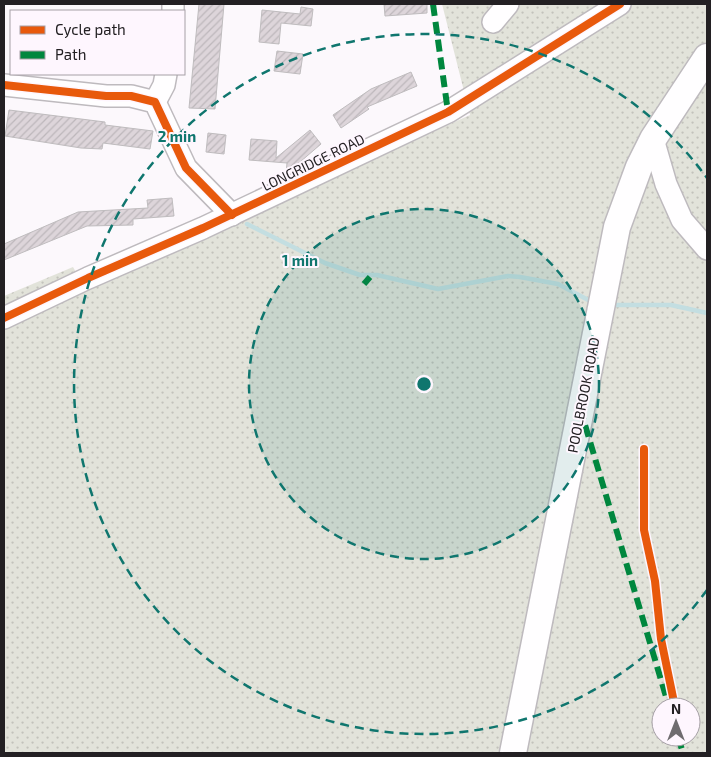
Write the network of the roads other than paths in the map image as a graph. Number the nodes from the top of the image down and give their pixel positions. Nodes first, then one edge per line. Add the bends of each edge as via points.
1 (508, 4) edge
2 (620, 4) edge
3 (493, 22) dead end
4 (707, 57) edge
5 (166, 75) edge
6 (4, 85) edge
7 (155, 102) junction
8 (653, 139) junction
9 (232, 215) junction
10 (707, 249) edge
11 (4, 318) edge
12 (513, 753) edge

1 - 3 street
2 - 9 street, LONGRIDGE ROAD via 448,112
4 - 8 main road, POOLBROOK ROAD
5 - 7 street
6 - 7 street via 131,96
7 - 9 street via 186,168
8 - 10 street via 666,184 682,220
8 - 12 main road, POOLBROOK ROAD via 616,228
9 - 11 street, LONGRIDGE ROAD

